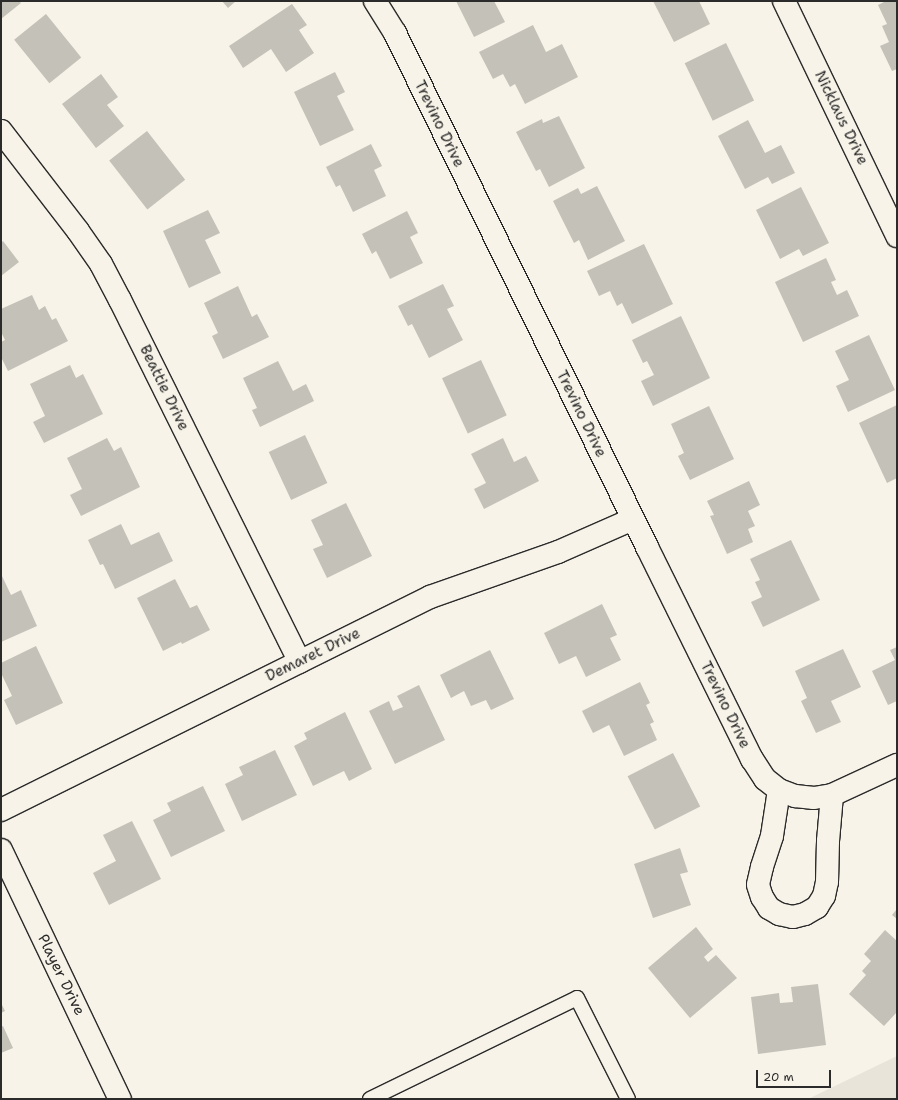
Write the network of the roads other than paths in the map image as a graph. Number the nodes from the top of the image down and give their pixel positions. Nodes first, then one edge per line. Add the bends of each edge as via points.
1 (375, 1) edge
2 (784, 1) edge
3 (1, 131) edge
4 (897, 236) edge
5 (633, 519) junction
6 (300, 662) junction
7 (897, 765) edge
8 (779, 790) junction
9 (823, 796) junction
10 (1, 810) edge
11 (1, 850) edge
12 (120, 1099) edge
13 (370, 1099) edge
14 (628, 1099) edge

1 - 5 street, Trevino Drive via 395,33
2 - 4 street, Nicklaus Drive
3 - 6 street, Beattie Drive via 78,231 100,264
5 - 6 street, Demaret Drive via 558,552 430,597
5 - 8 street, Trevino Drive via 752,759 765,779
6 - 10 street, Demaret Drive
7 - 9 street
8 - 9 street, Trevino Drive via 795,796
8 - 9 street via 772,836 758,885 769,908 779,914 793,917 817,907 824,896 828,841
11 - 12 street, Player Drive
13 - 14 lane via 577,998

